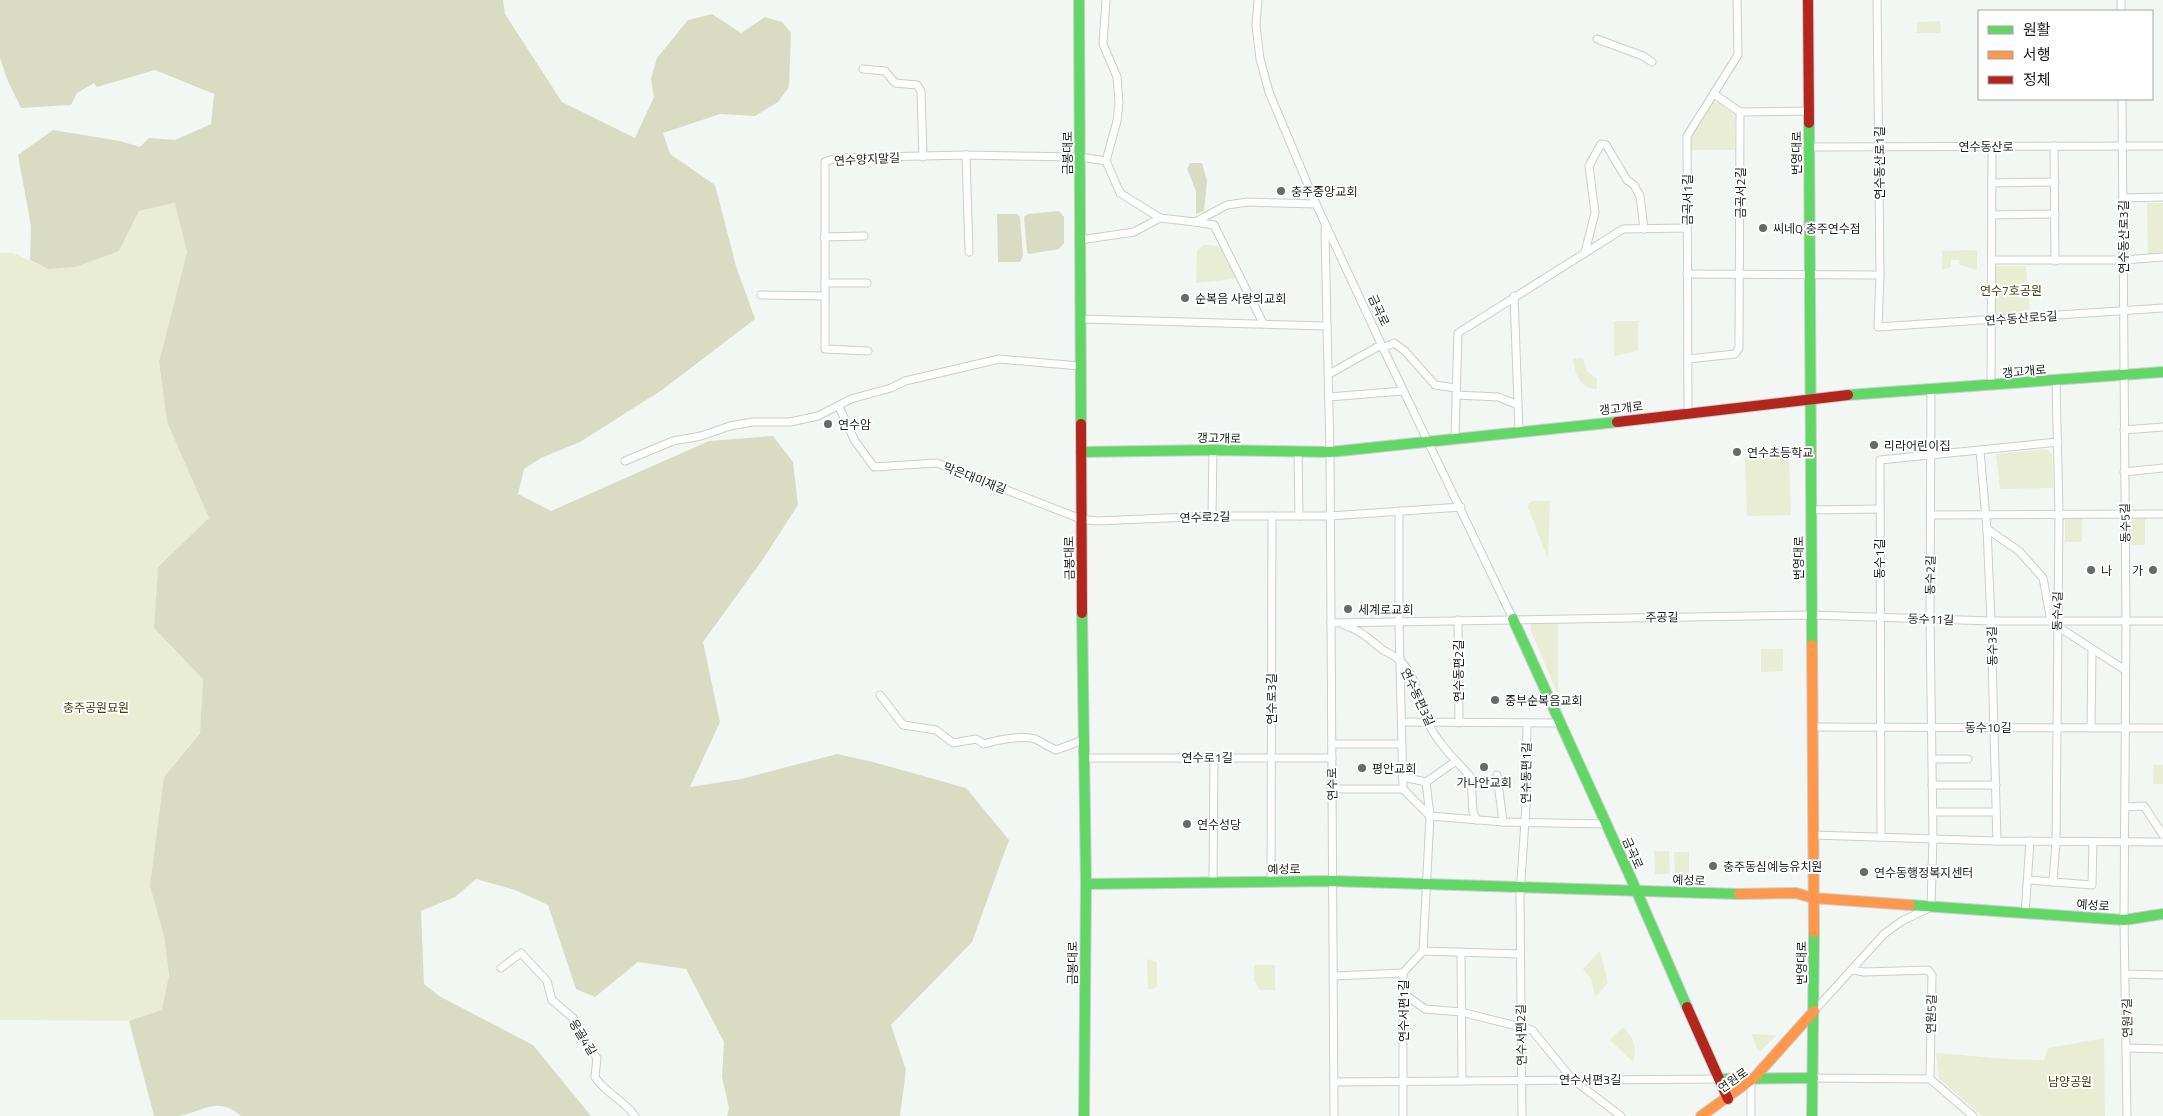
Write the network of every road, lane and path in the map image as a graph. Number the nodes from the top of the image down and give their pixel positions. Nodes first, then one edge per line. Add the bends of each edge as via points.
1 (1079, 0) edge
2 (1106, 0) edge
3 (1258, 0) edge
4 (1737, 0) edge
5 (1808, 0) edge
6 (1877, 0) edge
7 (1597, 39) dead end
8 (1652, 62) dead end
9 (863, 69) dead end
10 (1714, 94) junction
11 (2122, 100) edge
12 (1808, 111) junction
13 (1740, 112) junction
14 (1992, 146) junction
15 (2054, 146) junction
16 (2123, 146) junction
17 (2163, 146) edge
18 (1809, 147) junction
19 (1879, 147) junction
20 (966, 155) junction
21 (923, 157) junction
22 (1080, 157) junction
23 (1106, 161) junction
24 (2055, 182) junction
25 (1992, 183) junction
26 (2163, 197) edge
27 (2123, 198) junction
28 (1316, 204) junction
29 (2055, 214) junction
30 (1992, 215) junction
31 (1160, 218) junction
32 (1195, 222) junction
33 (1325, 224) junction
34 (1644, 228) junction
35 (1687, 228) junction
36 (864, 236) dead end
37 (824, 237) junction
38 (1080, 240) junction
39 (969, 252) dead end
40 (1585, 252) junction
41 (2163, 257) edge
42 (1992, 260) junction
43 (2123, 260) junction
44 (2055, 261) junction
45 (1687, 274) junction
46 (1739, 274) junction
47 (1809, 274) junction
48 (1880, 275) junction
49 (825, 283) junction
50 (867, 283) dead end
51 (761, 295) dead end
52 (825, 296) junction
53 (1514, 296) junction
54 (2163, 308) edge
55 (2122, 311) junction
56 (1081, 320) junction
57 (1991, 320) junction
58 (1263, 323) junction
59 (1327, 326) junction
60 (1878, 327) joint
61 (1382, 347) junction
62 (868, 351) dead end
63 (1688, 359) junction
64 (1080, 366) junction
65 (2163, 372) edge
66 (1329, 374) junction
67 (2123, 375) junction
68 (2056, 381) junction
69 (1991, 386) junction
70 (1930, 390) junction
71 (1402, 391) junction
72 (1456, 392) junction
73 (1329, 397) junction
74 (1810, 399) junction
75 (1518, 405) junction
76 (839, 407) junction
77 (1688, 414) junction
78 (2163, 426) edge
79 (2124, 430) junction
80 (1519, 431) junction
81 (1455, 438) junction
82 (1426, 442) junction
83 (2058, 442) junction
84 (1213, 450) junction
85 (1980, 451) junction
86 (1081, 452) junction
87 (1298, 452) junction
88 (1330, 452) junction
89 (1931, 456) junction
90 (624, 461) dead end
91 (2163, 468) edge
92 (2124, 472) junction
93 (1460, 507) junction
94 (1879, 509) junction
95 (1811, 510) junction
96 (1399, 511) junction
97 (2059, 514) junction
98 (2125, 514) junction
99 (2163, 514) edge
100 (1931, 515) junction
101 (1985, 515) junction
102 (1212, 516) junction
103 (1272, 516) junction
104 (1299, 516) junction
105 (1330, 516) junction
106 (1081, 519) junction
107 (1987, 529) junction
108 (1811, 615) junction
109 (1879, 618) junction
110 (1513, 619) junction
111 (1458, 620) junction
112 (1930, 620) junction
113 (1992, 621) junction
114 (2126, 621) junction
115 (2163, 621) edge
116 (1399, 622) junction
117 (1330, 623) junction
118 (1340, 623) junction
119 (2055, 623) junction
120 (2092, 649) junction
121 (1400, 660) junction
122 (2125, 670) junction
123 (880, 695) dead end
124 (1402, 722) junction
125 (1428, 722) junction
126 (1459, 723) junction
127 (1527, 724) junction
128 (1559, 724) junction
129 (1881, 726) junction
130 (1812, 727) junction
131 (1931, 727) junction
132 (1993, 727) junction
133 (2057, 727) junction
134 (2091, 728) junction
135 (2125, 728) junction
136 (2163, 728) edge
137 (1083, 740) junction
138 (1332, 744) junction
139 (1402, 744) junction
140 (1214, 757) junction
141 (1271, 757) junction
142 (1083, 758) junction
143 (1332, 758) junction
144 (1932, 759) junction
145 (1968, 759) dead end
146 (1456, 762) junction
147 (1497, 775) dead end
148 (1403, 777) junction
149 (1426, 782) junction
150 (1932, 785) junction
151 (1996, 785) junction
152 (1332, 789) junction
153 (1403, 789) junction
154 (2125, 807) junction
155 (1933, 812) junction
156 (1996, 812) junction
157 (1430, 816) junction
158 (1478, 820) junction
159 (1503, 822) junction
160 (1525, 823) junction
161 (1606, 824) junction
162 (1813, 835) junction
163 (2163, 835) edge
164 (1881, 837) junction
165 (1933, 838) junction
166 (1996, 841) junction
167 (2030, 841) junction
168 (2124, 841) junction
169 (2056, 842) junction
170 (2093, 842) junction
171 (2163, 842) edge
172 (2028, 880) junction
173 (1332, 881) junction
174 (1272, 882) junction
175 (2053, 882) junction
176 (1213, 883) junction
177 (1086, 884) junction
178 (1428, 884) junction
179 (1521, 887) junction
180 (1636, 891) junction
181 (1813, 898) junction
182 (1931, 907) junction
183 (2025, 914) junction
184 (2163, 914) edge
185 (2124, 920) junction
186 (1423, 952) junction
187 (1461, 953) junction
188 (1520, 954) junction
189 (501, 968) dead end
190 (1852, 970) junction
191 (1403, 973) junction
192 (2126, 974) junction
193 (2163, 975) edge
194 (1334, 976) junction
195 (1403, 993) junction
196 (1814, 1011) junction
197 (1461, 1012) junction
198 (1521, 1026) junction
199 (2128, 1048) junction
200 (2163, 1049) edge
201 (1812, 1078) junction
202 (1522, 1079) junction
203 (1572, 1079) junction
204 (1719, 1079) junction
205 (1753, 1079) junction
206 (1930, 1080) junction
207 (1462, 1081) junction
208 (1335, 1082) junction
209 (1403, 1082) junction
210 (1728, 1099) junction
211 (635, 1116) edge
212 (1084, 1116) edge
213 (1334, 1116) edge
214 (1403, 1116) edge
215 (1522, 1116) edge
216 (1621, 1116) edge
217 (1701, 1116) edge
218 (1751, 1116) edge
219 (1812, 1116) edge
220 (1973, 1116) edge
221 (2127, 1116) edge

1 - 22 street, 금봉대로
2 - 23 street via 1103,44 1117,77 1119,103
3 - 28 street, 금곡로 via 1256,25 1260,59 1269,92
4 - 10 street, 금곡서1길 via 1738,55
5 - 12 street, 번영대로
6 - 19 street, 연수동산로1길
7 - 8 street
9 - 21 street via 885,71 895,83 917,85 921,91
10 - 13 street
10 - 35 street, 금곡서1길 via 1687,136
11 - 16 street, 연수동산로3길
12 - 13 street
12 - 18 street, 번영대로
13 - 46 street, 금곡서2길
14 - 15 street, 연수동산로
14 - 19 street, 연수동산로
14 - 25 street
15 - 16 street, 연수동산로
15 - 24 street
16 - 17 street, 연수동산로
16 - 27 street, 연수동산로3길
18 - 19 street, 연수동산로
18 - 47 street, 번영대로
19 - 48 street, 연수동산로1길
20 - 21 street, 연수양지말길
20 - 22 street, 연수양지말길
20 - 39 street
21 - 37 street, 연수양지말길 via 836,158 825,162
22 - 23 street, 연수양지말길
22 - 38 street, 금봉대로
23 - 31 street via 1120,193
24 - 25 street
24 - 29 street
25 - 30 street
26 - 27 street
27 - 43 street, 연수동산로3길
28 - 32 street via 1248,202 1226,206
28 - 33 street, 금곡로
29 - 30 street
29 - 44 street
30 - 42 street
31 - 32 street
31 - 38 street via 1134,232
32 - 58 street via 1214,225
33 - 59 street, 연수로
33 - 61 street, 금곡로
34 - 35 street
34 - 40 street via 1623,229
34 - 40 street via 1640,196 1606,145 1601,144 1589,166 1595,213
35 - 45 street, 금곡서1길
36 - 37 street
37 - 49 street, 연수양지말길
38 - 56 street, 금봉대로
40 - 53 street
41 - 43 street
42 - 44 street
42 - 57 street
43 - 44 street
43 - 55 street, 연수동산로3길
45 - 46 street
45 - 63 street, 금곡서1길
46 - 47 street
46 - 63 street, 금곡서2길 via 1738,351 1730,355
47 - 48 street
47 - 74 street, 번영대로
48 - 60 street, 연수동산로1길
49 - 50 street
49 - 52 street, 연수양지말길
51 - 52 street
52 - 62 street, 연수양지말길 via 825,349
53 - 72 street via 1458,333
53 - 75 street
54 - 55 street, 연수동산로5길
55 - 57 street, 연수동산로5길
55 - 67 street, 연수동산로3길
56 - 58 street
56 - 64 street, 금봉대로
57 - 60 street, 연수동산로5길
57 - 69 street
58 - 59 street
59 - 66 street, 연수로
61 - 66 street
61 - 71 street, 금곡로
61 - 72 street via 1394,343 1434,385
63 - 77 street, 금곡서1길
64 - 76 street via 999,358 905,381 852,399
64 - 86 street, 금봉대로
65 - 67 street, 갱고개로
66 - 73 street, 연수로
67 - 68 street, 갱고개로
67 - 79 street, 동수5길
68 - 69 street, 갱고개로
68 - 83 street, 동수4길
69 - 70 street, 갱고개로
70 - 74 street, 갱고개로
70 - 89 street, 동수2길
71 - 73 street
71 - 82 street, 금곡로
72 - 75 street via 1498,397
72 - 81 street
73 - 88 street, 연수로
74 - 77 street, 갱고개로
74 - 95 street, 번영대로
75 - 80 street
76 - 90 street via 790,422 730,426 673,441
76 - 106 street, 막은대미재길 via 855,442 874,467 937,463
77 - 80 street, 갱고개로
78 - 79 street
79 - 92 street, 동수5길
80 - 81 street, 갱고개로
81 - 82 street, 갱고개로
82 - 88 street, 갱고개로
82 - 93 street, 금곡로
83 - 85 street, 동수1길
83 - 97 street, 동수4길
84 - 86 street, 갱고개로
84 - 87 street, 갱고개로
84 - 102 street
85 - 89 street, 동수1길
85 - 101 street, 동수3길
86 - 106 street, 금봉대로
87 - 88 street, 갱고개로
87 - 104 street
88 - 105 street, 연수로
89 - 94 street, 동수1길 via 1880,460
89 - 100 street, 동수2길
91 - 92 street
92 - 98 street, 동수5길
93 - 96 street, 연수로2길
93 - 110 street, 금곡로
94 - 95 street
94 - 109 street, 동수1길
95 - 108 street, 번영대로
96 - 105 street, 연수로2길
96 - 116 street
97 - 98 street
97 - 101 street
97 - 119 street, 동수4길
98 - 99 street
98 - 114 street, 동수5길
100 - 101 street
100 - 112 street, 동수2길
101 - 107 street, 동수3길
102 - 103 street, 연수로2길
102 - 106 street, 연수로2길
103 - 104 street, 연수로2길
103 - 141 street, 연수로3길
104 - 105 street, 연수로2길
105 - 117 street, 연수로
106 - 137 street, 금봉대로
107 - 113 street, 동수3길
107 - 119 street via 2019,551 2043,578
108 - 109 street, 동수11길
108 - 110 street, 주공길
108 - 130 street, 번영대로
109 - 112 street, 동수11길
109 - 129 street, 동수1길
110 - 111 street
110 - 128 street, 금곡로
111 - 116 street
111 - 126 street, 연수동편2길
112 - 113 street, 동수11길
112 - 131 street, 동수2길
113 - 119 street, 동수11길
113 - 132 street, 동수3길
114 - 115 street, 동수11길
114 - 119 street, 동수11길
114 - 122 street, 동수5길
116 - 118 street
116 - 121 street
117 - 118 street
117 - 138 street, 연수로
118 - 121 street, 연수동편3길 via 1362,632
119 - 120 street
119 - 133 street, 동수4길
120 - 122 street
120 - 134 street
121 - 124 street
121 - 125 street, 연수동편3길 via 1423,703
122 - 135 street, 동수5길
123 - 137 street via 903,725 936,730 953,743 976,739 984,744 1026,738 1056,750
124 - 125 street
124 - 139 street
125 - 126 street
125 - 146 street, 연수동편3길
126 - 127 street
127 - 128 street
127 - 160 street, 연수동편1길
128 - 161 street, 금곡로
129 - 130 street, 동수10길
129 - 131 street, 동수10길
129 - 164 street, 동수1길
130 - 162 street, 번영대로
131 - 132 street, 동수10길
131 - 144 street, 동수2길
132 - 133 street, 동수10길
132 - 151 street, 동수3길
133 - 134 street, 동수10길
133 - 169 street, 동수4길
134 - 135 street, 동수10길
135 - 136 street, 동수10길
135 - 154 street, 동수5길
137 - 142 street, 금봉대로
138 - 139 street
138 - 143 street, 연수로
139 - 148 street
140 - 141 street, 연수로1길
140 - 142 street, 연수로1길
140 - 176 street
141 - 143 street, 연수로1길
141 - 174 street, 연수로3길
142 - 177 street, 금봉대로
143 - 152 street, 연수로
144 - 145 street
144 - 150 street, 동수2길
146 - 149 street
146 - 158 street, 연수동편3길 via 1471,777 1473,812
147 - 159 street
148 - 149 street
148 - 153 street
149 - 157 street
150 - 151 street
150 - 155 street, 동수2길
151 - 156 street, 동수3길
152 - 153 street
152 - 173 street, 연수로
153 - 157 street
154 - 163 street via 2144,806
154 - 168 street, 동수5길
155 - 156 street
155 - 165 street, 동수2길
156 - 166 street, 동수3길
157 - 158 street
157 - 178 street
158 - 159 street
159 - 160 street
160 - 161 street
160 - 179 street, 연수동편1길
161 - 180 street, 금곡로
162 - 164 street
162 - 181 street, 번영대로
164 - 165 street
165 - 166 street
165 - 182 street, 동수2길
166 - 167 street
167 - 169 street
167 - 172 street
168 - 170 street
168 - 171 street
168 - 185 street, 동수5길
169 - 170 street
169 - 175 street, 동수4길
170 - 175 street via 2092,885
172 - 175 street
172 - 183 street
173 - 174 street, 예성로
173 - 178 street, 예성로
173 - 194 street, 연수로
174 - 176 street, 예성로
176 - 177 street, 예성로
177 - 212 street, 금봉대로
178 - 179 street, 예성로
178 - 186 street
179 - 180 street, 예성로
179 - 188 street, 연수서편2길
180 - 181 street, 예성로 via 1796,893
180 - 204 street, 금곡로
181 - 182 street, 예성로
181 - 196 street, 번영대로
182 - 183 street, 예성로
182 - 190 street via 1894,926
183 - 185 street, 예성로
184 - 185 street, 예성로
185 - 192 street, 연원7길
186 - 187 street
186 - 191 street, 연수서편1길
187 - 188 street
187 - 197 street
188 - 198 street, 연수서편2길
189 - 211 street, 응골4길 via 521,953 537,969 547,981 552,1000 573,1018 585,1042 593,1050 597,1058 595,1077 599,1083
190 - 196 street
190 - 206 street, 연원5길 via 1928,970 1932,975
191 - 194 street
191 - 195 street, 연수서편1길
192 - 193 street
192 - 199 street, 연원7길
194 - 208 street, 연수로
195 - 197 street via 1425,1009
195 - 209 street, 연수서편1길
196 - 201 street, 번영대로
196 - 205 street
197 - 198 street
197 - 207 street
198 - 202 street, 연수서편2길
198 - 203 street via 1532,1030
199 - 200 street
199 - 221 street, 연원7길
201 - 205 street, 연원로
201 - 206 street
201 - 219 street, 번영대로
202 - 203 street, 연수서편3길
202 - 207 street, 연수서편3길
202 - 215 street, 연수서편2길
203 - 204 street, 연수서편3길
203 - 216 street
204 - 205 street
204 - 210 street, 금곡로
205 - 210 street, 연원로
205 - 218 street
206 - 220 street
207 - 209 street, 연수서편3길
208 - 209 street, 연수서편3길
208 - 213 street, 연수로
209 - 214 street, 연수서편1길
210 - 217 street, 연원로

